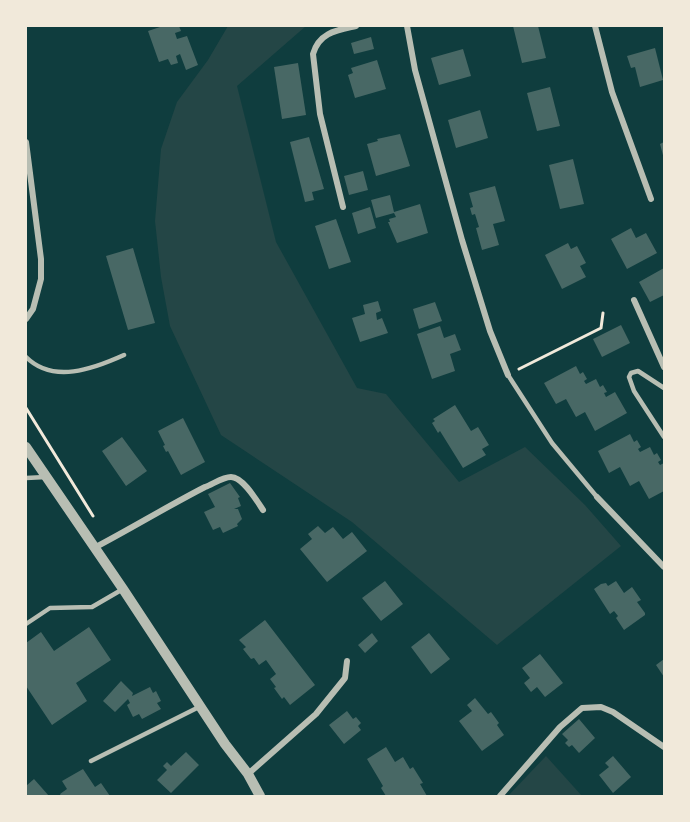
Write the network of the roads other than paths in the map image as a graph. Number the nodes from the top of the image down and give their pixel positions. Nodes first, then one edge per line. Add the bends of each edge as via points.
1 (356, 26) edge
2 (407, 26) edge
3 (595, 26) edge
4 (26, 142) edge
5 (651, 199) dead end
6 (343, 207) dead end
7 (634, 300) dead end
8 (26, 319) edge
9 (124, 355) dead end
10 (26, 357) edge
11 (664, 367) edge
12 (508, 375) joint
13 (664, 388) edge
14 (664, 437) edge
15 (26, 447) edge
16 (46, 477) junction
17 (26, 478) edge
18 (597, 497) joint
19 (263, 510) dead end
20 (94, 548) junction
21 (664, 567) edge
22 (123, 589) junction
23 (26, 624) edge
24 (347, 661) dead end
25 (201, 706) junction
26 (664, 747) edge
27 (91, 761) dead end
28 (248, 774) junction
29 (260, 796) edge
30 (500, 796) edge

1 - 6 street via 326,34 314,54 320,114
2 - 12 street via 415,70 462,240
3 - 5 street via 612,92
4 - 8 street via 41,279 33,309
7 - 11 street
9 - 10 lane via 63,373 41,368
12 - 18 lane via 552,443
13 - 14 lane via 638,371 629,377
15 - 16 street
16 - 17 lane
16 - 20 street
18 - 21 street
19 - 20 street via 251,491 231,477
20 - 22 street
22 - 23 lane via 92,607 50,608
22 - 25 street
24 - 28 street via 345,678 316,714
25 - 27 lane
25 - 28 street
26 - 30 street via 613,712 601,707 582,708 560,727
28 - 29 street

